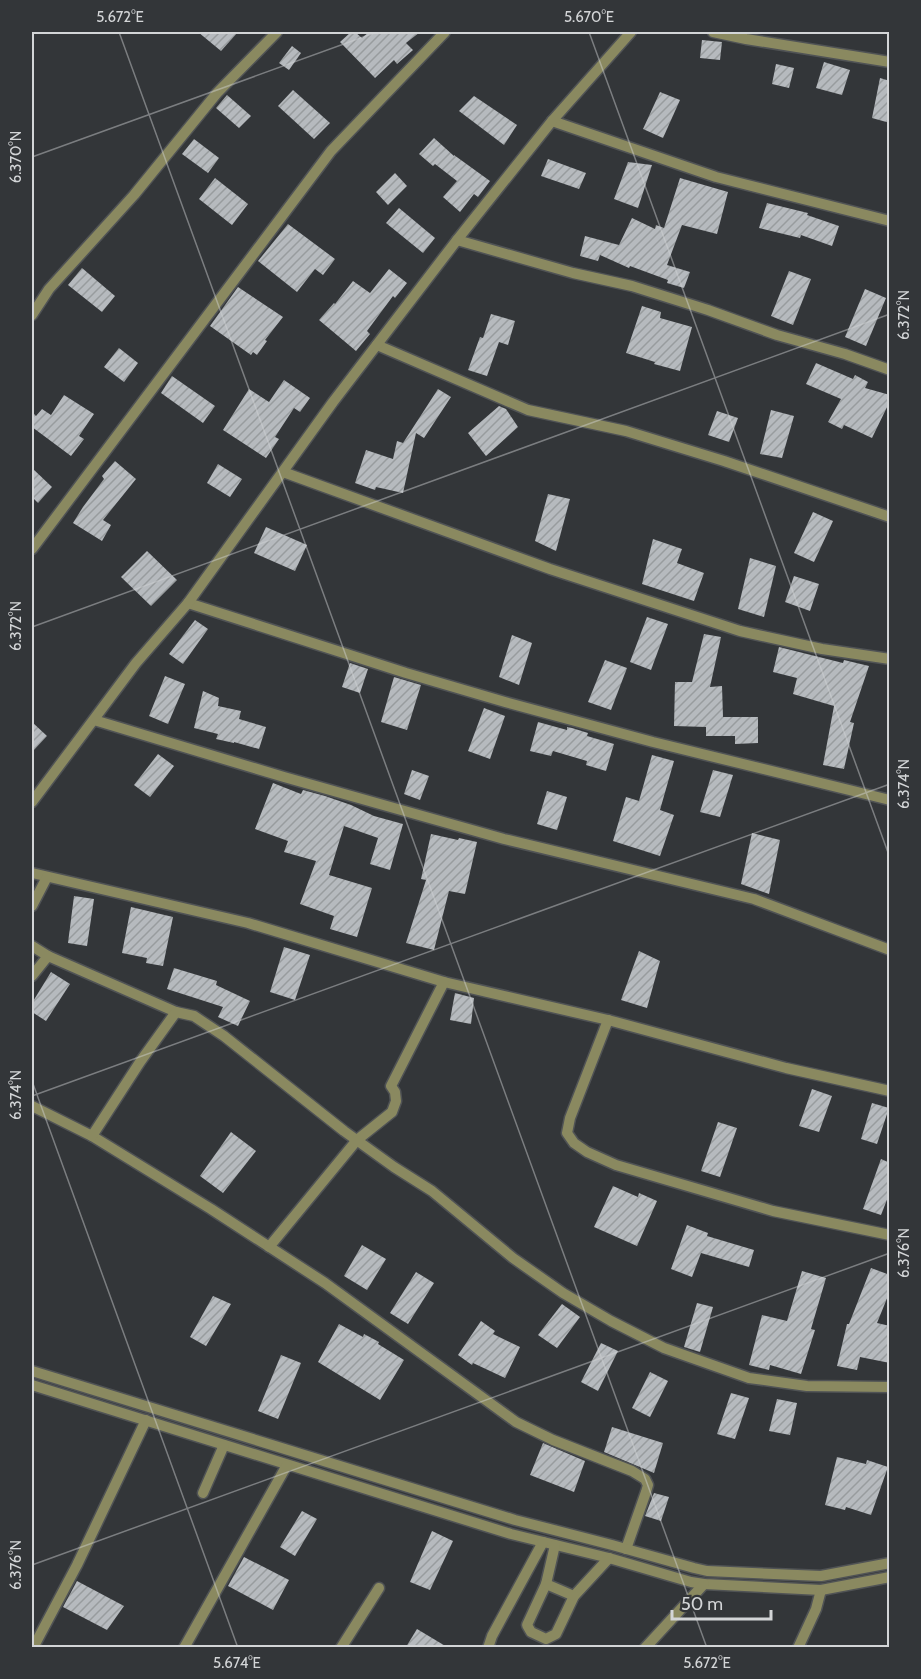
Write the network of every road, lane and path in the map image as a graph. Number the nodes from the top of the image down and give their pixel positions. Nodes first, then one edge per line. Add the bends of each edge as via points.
1 (277, 32) edge
2 (445, 32) edge
3 (632, 32) edge
4 (713, 32) edge
5 (890, 62) edge
6 (552, 121) junction
7 (890, 221) edge
8 (457, 240) junction
9 (32, 315) edge
10 (377, 345) junction
11 (890, 370) edge
12 (283, 472) junction
13 (890, 517) edge
14 (32, 549) edge
15 (188, 603) junction
16 (890, 659) edge
17 (94, 720) junction
18 (890, 801) edge
19 (32, 802) edge
20 (32, 873) edge
21 (47, 877) junction
22 (32, 906) edge
23 (32, 946) edge
24 (890, 950) edge
25 (48, 956) junction
26 (32, 976) edge
27 (444, 982) junction
28 (176, 1012) junction
29 (608, 1020) junction
30 (890, 1091) edge
31 (32, 1106) edge
32 (92, 1136) junction
33 (357, 1140) junction
34 (890, 1236) edge
35 (269, 1247) junction
36 (32, 1371) edge
37 (32, 1385) edge
38 (890, 1387) edge
39 (146, 1420) junction
40 (224, 1445) junction
41 (287, 1465) junction
42 (203, 1493) dead end
43 (543, 1542) junction
44 (555, 1545) junction
45 (626, 1549) junction
46 (609, 1558) junction
47 (890, 1563) edge
48 (890, 1577) edge
49 (546, 1584) junction
50 (704, 1584) junction
51 (379, 1588) dead end
52 (821, 1590) junction
53 (574, 1596) junction
54 (33, 1647) edge
55 (184, 1647) edge
56 (341, 1647) edge
57 (488, 1647) edge
58 (645, 1647) edge
59 (798, 1647) edge

1 - 9 street via 217,93 134,195 49,289
2 - 14 street via 331,151
3 - 6 street
4 - 5 street
6 - 7 street via 716,177
6 - 8 street
8 - 10 street
8 - 11 street via 632,286
10 - 12 street
10 - 13 street via 528,410 637,434
12 - 15 street
12 - 16 street via 539,565 740,631
15 - 17 street
15 - 18 street via 505,702
17 - 19 street
17 - 24 street via 504,839 753,899
20 - 21 street
21 - 22 street
21 - 27 street via 248,923
23 - 25 street
25 - 26 street
25 - 28 street
27 - 29 street
27 - 33 street via 392,1086 396,1101 392,1112
28 - 32 street
28 - 33 street via 194,1016 224,1036
29 - 30 street via 786,1068
29 - 34 street via 570,1118 567,1133 574,1143 616,1165 773,1211
31 - 32 street
32 - 35 street
33 - 35 street
33 - 38 street via 432,1191 513,1258 563,1293 664,1348 749,1378 807,1386
35 - 45 street via 325,1282 516,1422 645,1479 648,1485
36 - 45 street via 504,1517
37 - 39 street
39 - 40 street
39 - 54 street
40 - 41 street
40 - 42 street
41 - 43 street
41 - 55 street
43 - 44 street
43 - 57 street
44 - 46 street
44 - 49 street
45 - 47 street via 706,1571 821,1576
46 - 50 street
46 - 53 street
48 - 52 street
49 - 53 street
49 - 53 street via 527,1625 536,1636 546,1639 556,1634
50 - 52 street
50 - 58 street
51 - 56 street
52 - 59 street

